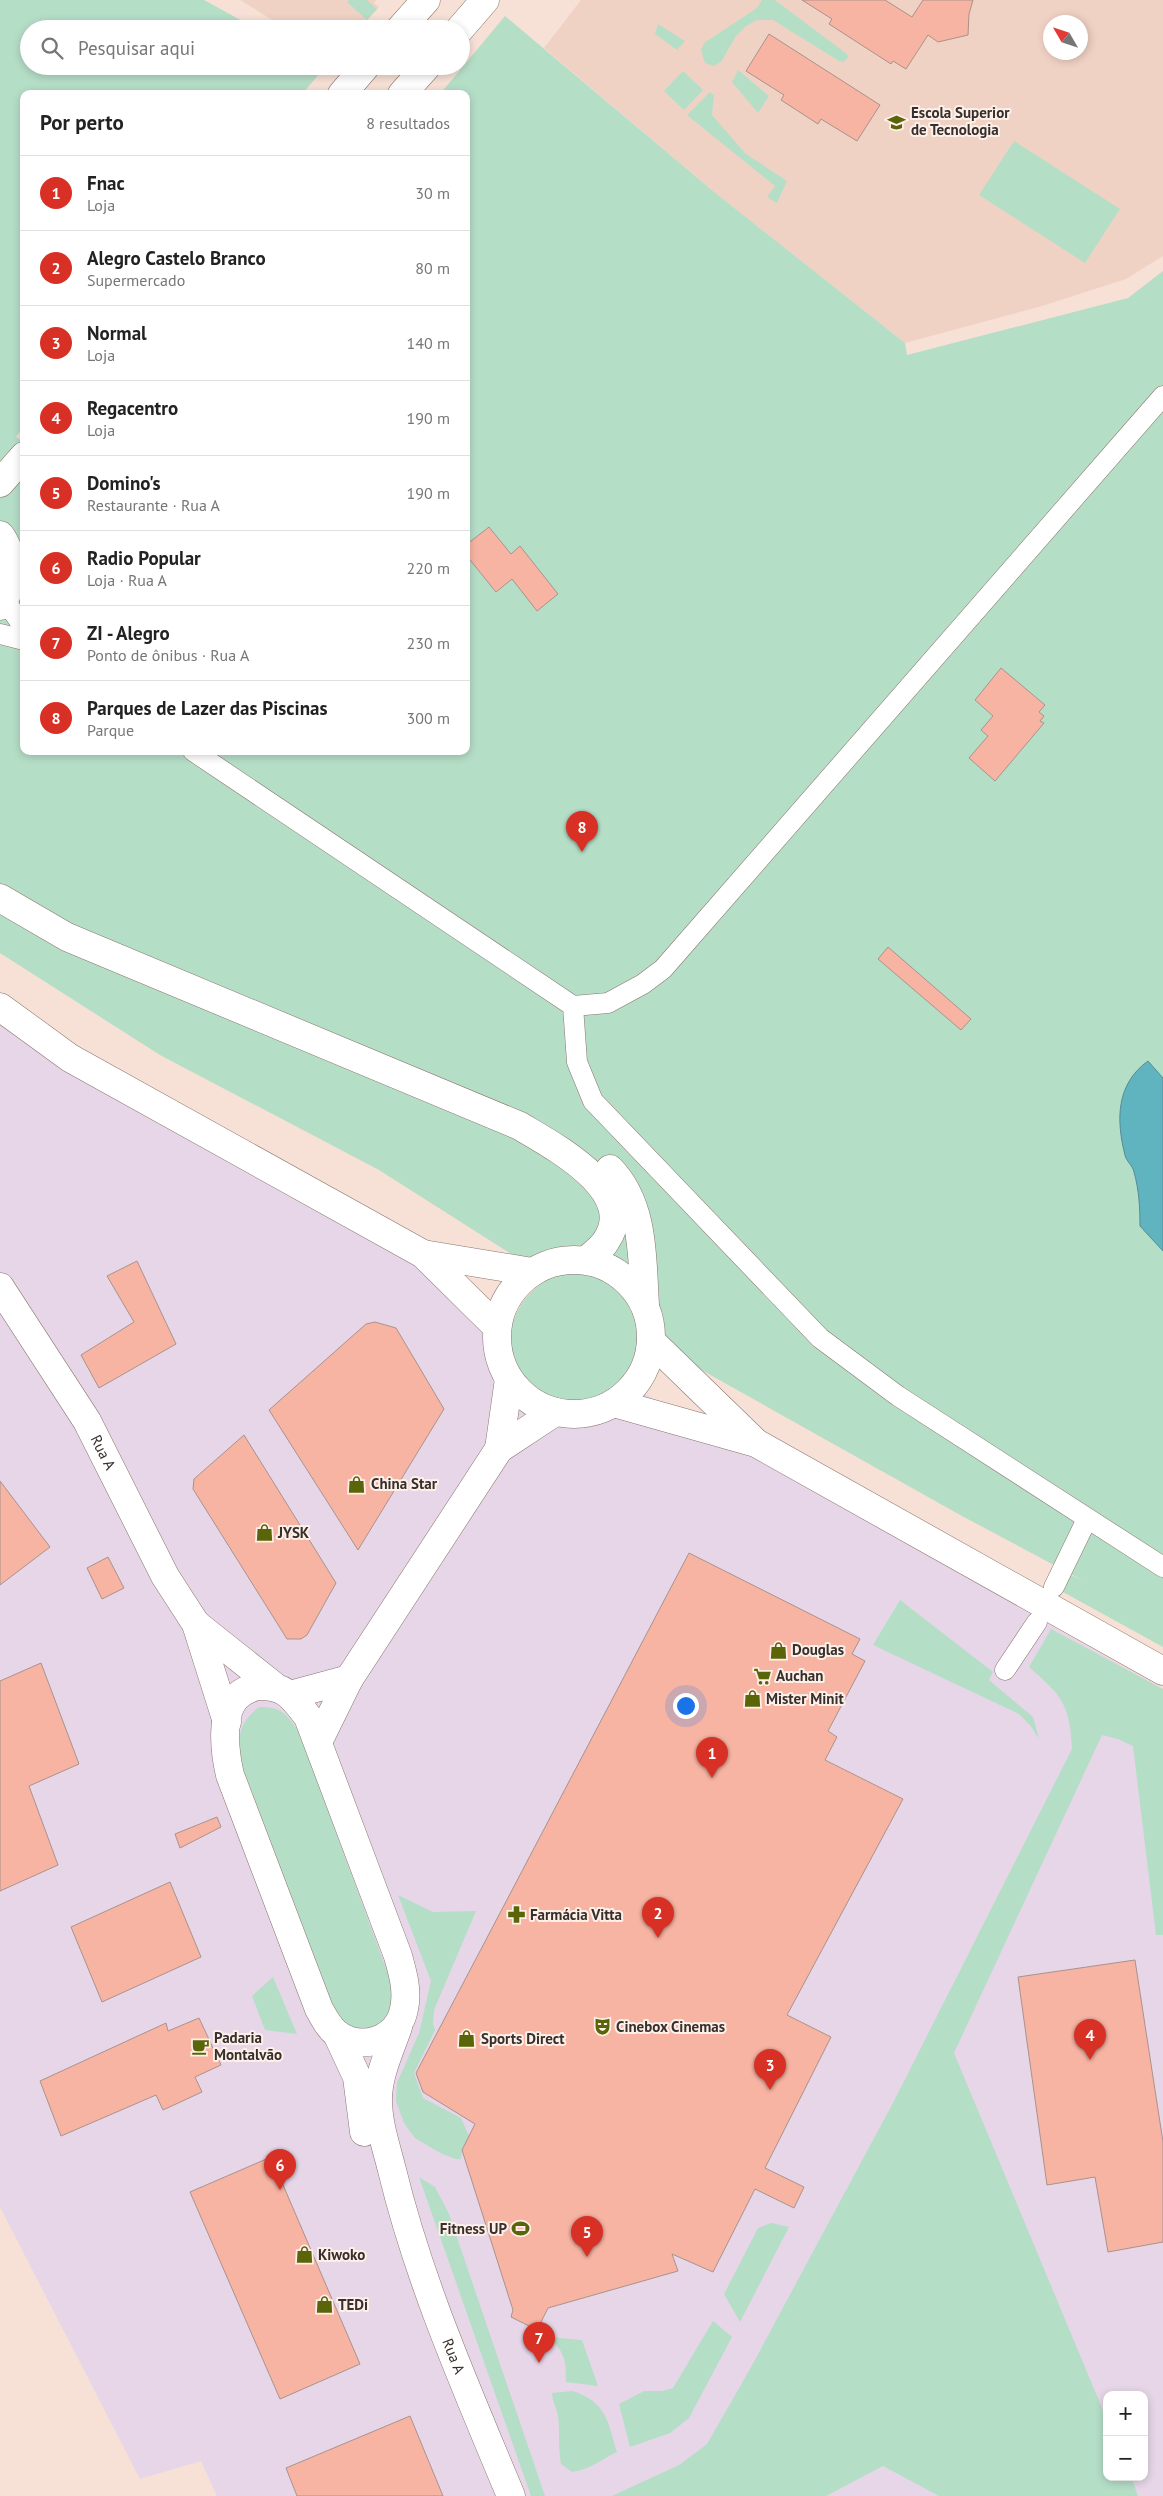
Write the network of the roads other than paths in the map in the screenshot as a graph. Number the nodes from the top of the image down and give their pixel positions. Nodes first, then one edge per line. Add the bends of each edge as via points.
1 (426, 0) edge
2 (485, 0) edge
3 (408, 20) edge
4 (468, 20) edge
5 (358, 75) edge
6 (419, 75) edge
7 (345, 90) edge
8 (406, 90) edge
9 (1163, 396) edge
10 (20, 460) edge
11 (0, 483) edge
12 (12, 544) edge
13 (2, 603) edge
14 (20, 623) edge
15 (0, 634) edge
16 (20, 639) edge
17 (199, 755) edge
18 (0, 898) edge
19 (573, 1006) junction
20 (0, 1008) edge
21 (520, 1126) junction
22 (423, 1254) junction
23 (587, 1260) junction
24 (532, 1272) junction
25 (0, 1286) edge
26 (645, 1305) junction
27 (497, 1327) junction
28 (651, 1341) junction
29 (509, 1378) junction
30 (614, 1403) junction
31 (555, 1412) junction
32 (756, 1443) junction
33 (500, 1449) junction
34 (1087, 1519) junction
35 (1163, 1567) edge
36 (1054, 1587) dead end
37 (1037, 1622) dead end
38 (196, 1624) junction
39 (1005, 1670) dead end
40 (1163, 1671) edge
41 (349, 1679) junction
42 (282, 1690) junction
43 (227, 1722) junction
44 (318, 1742) junction
45 (398, 2027) junction
46 (337, 2034) junction
47 (402, 2214) junction
48 (511, 2496) edge

1 - 3 street
2 - 4 street
5 - 7 street
6 - 8 street
9 - 19 street via 663,969 608,1003
10 - 11 street
12 - 13 street via 11,580
13 - 14 street
15 - 16 street
17 - 19 street
18 - 21 street via 67,938
19 - 34 street via 577,1062 593,1101 820,1338 898,1396
20 - 22 street via 70,1058
21 - 23 street via 570,1156 598,1181 610,1200 614,1220 607,1241
21 - 26 street via 564,1133 591,1150 616,1175 634,1208 640,1237
22 - 24 street
22 - 27 street
23 - 24 street via 549,1264
23 - 26 street via 622,1276
24 - 27 street via 515,1287 503,1306
25 - 38 street, Rua A via 87,1421 165,1576
26 - 28 street
27 - 29 street via 498,1354
28 - 30 street via 648,1360 640,1377 629,1392
28 - 32 street
29 - 31 street via 529,1399
29 - 33 street
30 - 31 street via 595,1411
30 - 32 street
31 - 33 street
32 - 40 street
33 - 41 street
34 - 35 street
34 - 36 street
37 - 39 street
38 - 42 street, Rua A
38 - 43 street, Rua A
41 - 42 street
41 - 44 street
42 - 43 street via 257,1686 238,1695
42 - 44 street, Rua A via 308,1717
43 - 46 street, Rua A via 225,1754 230,1775 319,2009
44 - 45 street, Rua A via 404,1976 406,1996
45 - 46 street via 383,2038 368,2043 354,2042
45 - 47 street, Rua A via 380,2079 378,2098 379,2122
46 - 47 street, Rua A via 356,2078 362,2125 383,2181
47 - 48 street, Rua A via 461,2374

